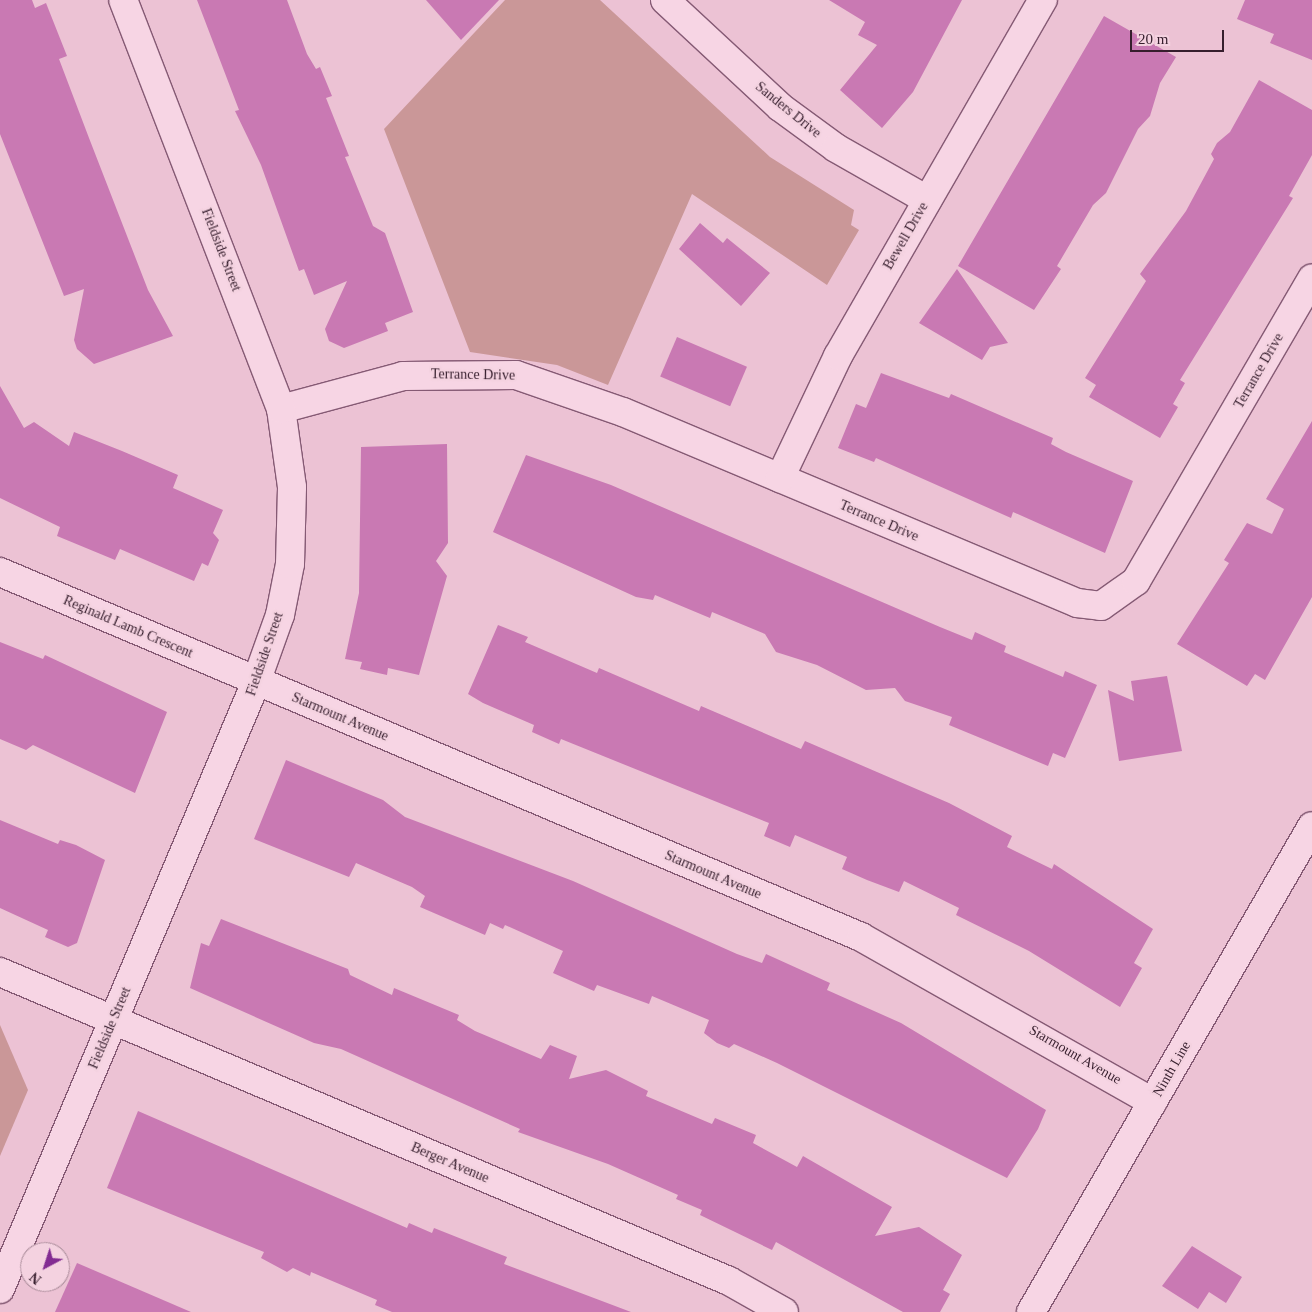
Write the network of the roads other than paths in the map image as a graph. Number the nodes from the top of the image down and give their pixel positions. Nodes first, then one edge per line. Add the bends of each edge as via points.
1 (123, 0) edge
2 (665, 0) edge
3 (1043, 0) edge
4 (926, 200) junction
5 (1312, 279) edge
6 (281, 409) junction
7 (780, 478) junction
8 (0, 572) edge
9 (256, 682) junction
10 (1312, 826) edge
11 (0, 972) edge
12 (114, 1020) junction
13 (1153, 1102) junction
14 (0, 1289) edge
15 (784, 1312) edge
16 (1031, 1312) edge

1 - 6 street, Fieldside Street
2 - 4 street, Sanders Drive via 780,107 836,148
3 - 4 street, Bewell Drive
4 - 7 street, Bewell Drive via 814,399
5 - 7 street, Terrance Drive via 1136,580 1101,606 1078,603
6 - 7 street, Terrance Drive via 403,376 516,375 614,409
6 - 9 street, Fieldside Street via 292,487 290,564 280,615
8 - 9 street, Reginald Lamb Crescent
9 - 12 street, Fieldside Street
9 - 13 street, Starmount Avenue via 861,937
10 - 13 street, Ninth Line
11 - 12 street
12 - 14 street, Fieldside Street
12 - 15 street, Berger Avenue via 729,1281
13 - 16 street, Ninth Line

